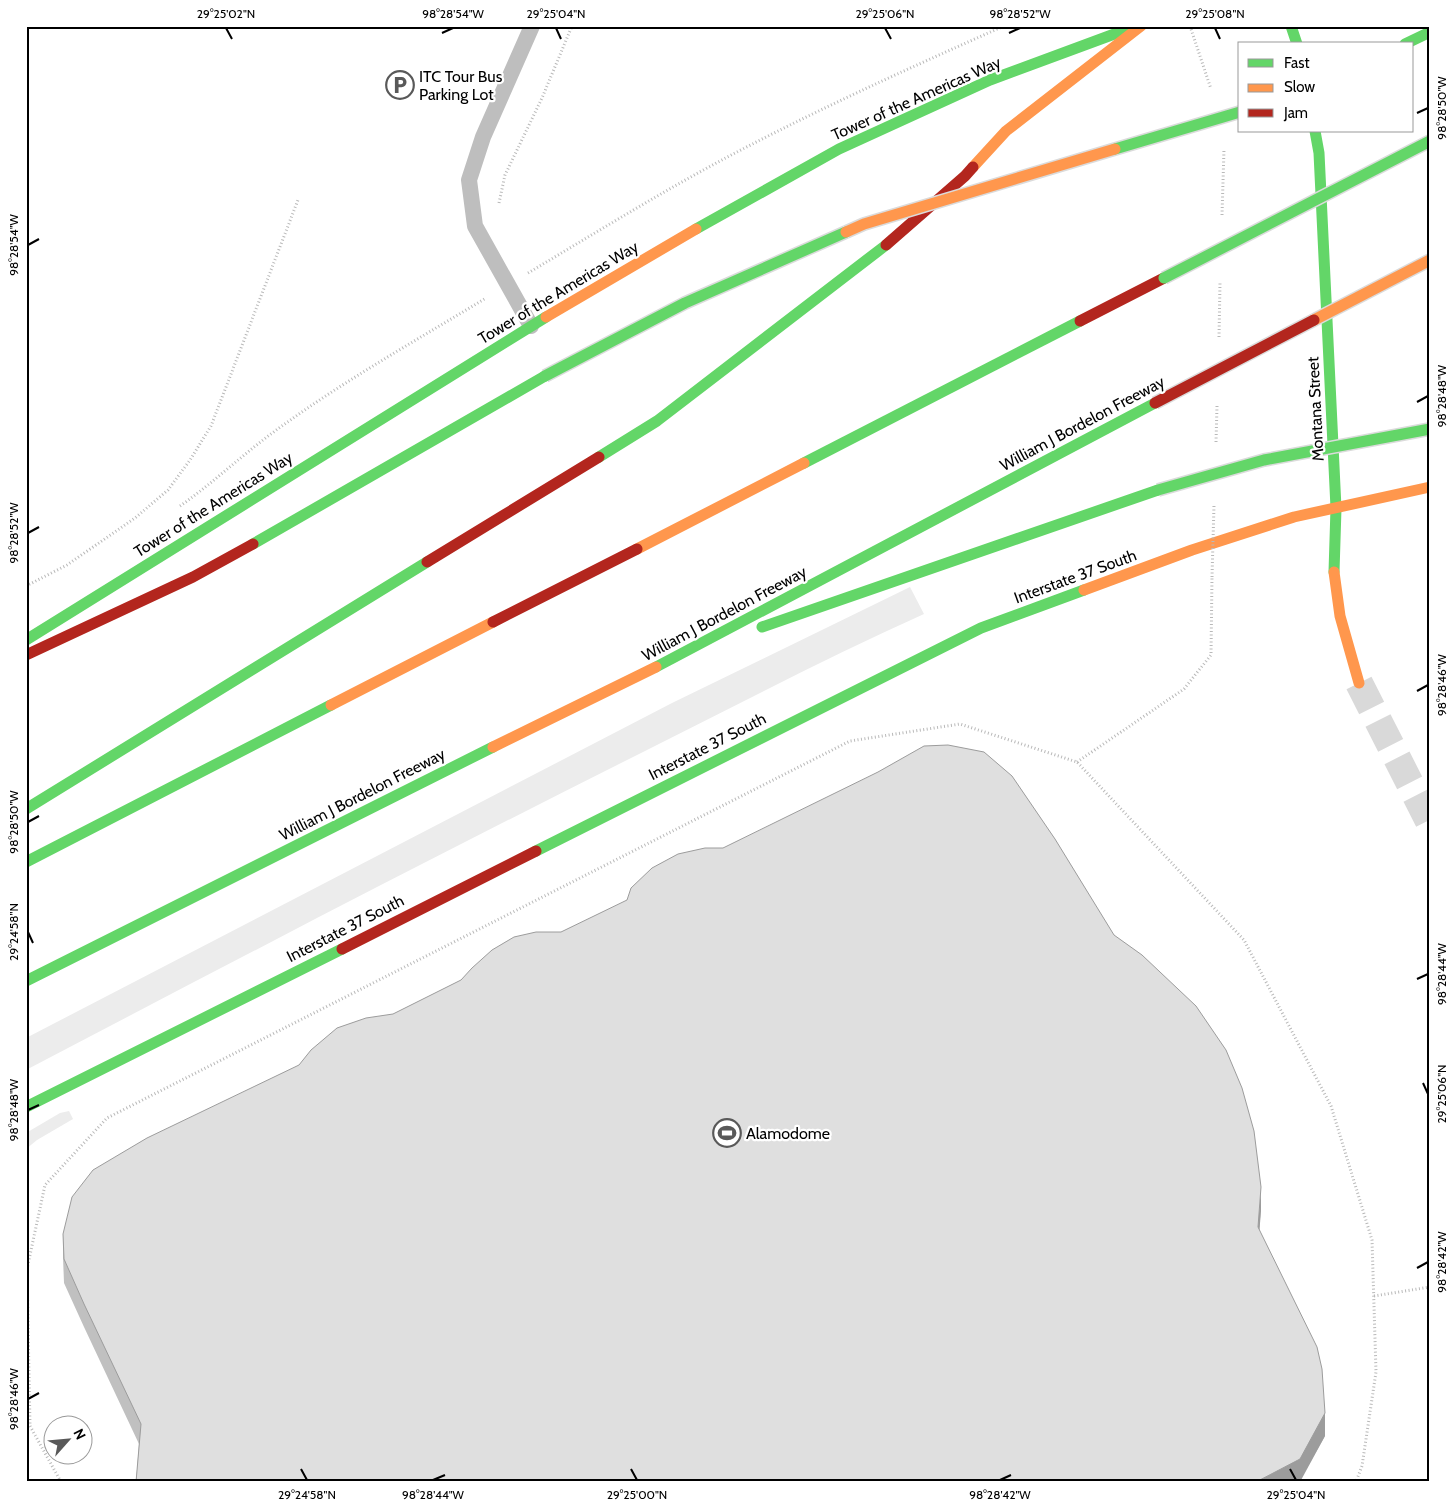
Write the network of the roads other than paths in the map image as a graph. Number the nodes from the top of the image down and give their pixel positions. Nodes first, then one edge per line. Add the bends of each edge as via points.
1 (532, 26) edge
2 (1136, 26) edge
3 (1141, 26) edge
4 (1291, 26) edge
5 (1430, 32) edge
6 (1296, 42) edge
7 (1409, 42) edge
8 (1238, 113) edge
9 (1315, 132) edge
10 (1430, 142) edge
11 (1430, 260) edge
12 (531, 326) junction
13 (1430, 429) edge
14 (1430, 487) edge
15 (1336, 508) junction
16 (26, 640) edge
17 (685, 653) junction
18 (26, 656) edge
19 (1359, 683) tunnel mouth
20 (26, 809) edge
21 (26, 862) edge
22 (26, 981) edge
23 (26, 1107) edge

1 - 12 lane via 483,138 469,180 475,226
2 - 12 main road, Tower of the Americas Way via 990,80 839,149
3 - 20 main road via 1006,131 965,176 891,241 657,421
4 - 6 main road
5 - 7 main road
8 - 18 main road, bridge via 864,224 685,303 545,376 193,577
9 - 15 main road, Montana Street via 1319,153
10 - 21 main road, bridge
11 - 17 main road, William J Bordelon Freeway, bridge
12 - 16 main road, Tower of the Americas Way
13 - 17 main road, bridge via 1264,460 1158,490
14 - 15 main road, Interstate 37 South
15 - 19 main road, Montana Street via 1336,593
15 - 23 main road, Interstate 37 South via 1294,517 1192,550 981,628
17 - 22 main road, William J Bordelon Freeway

